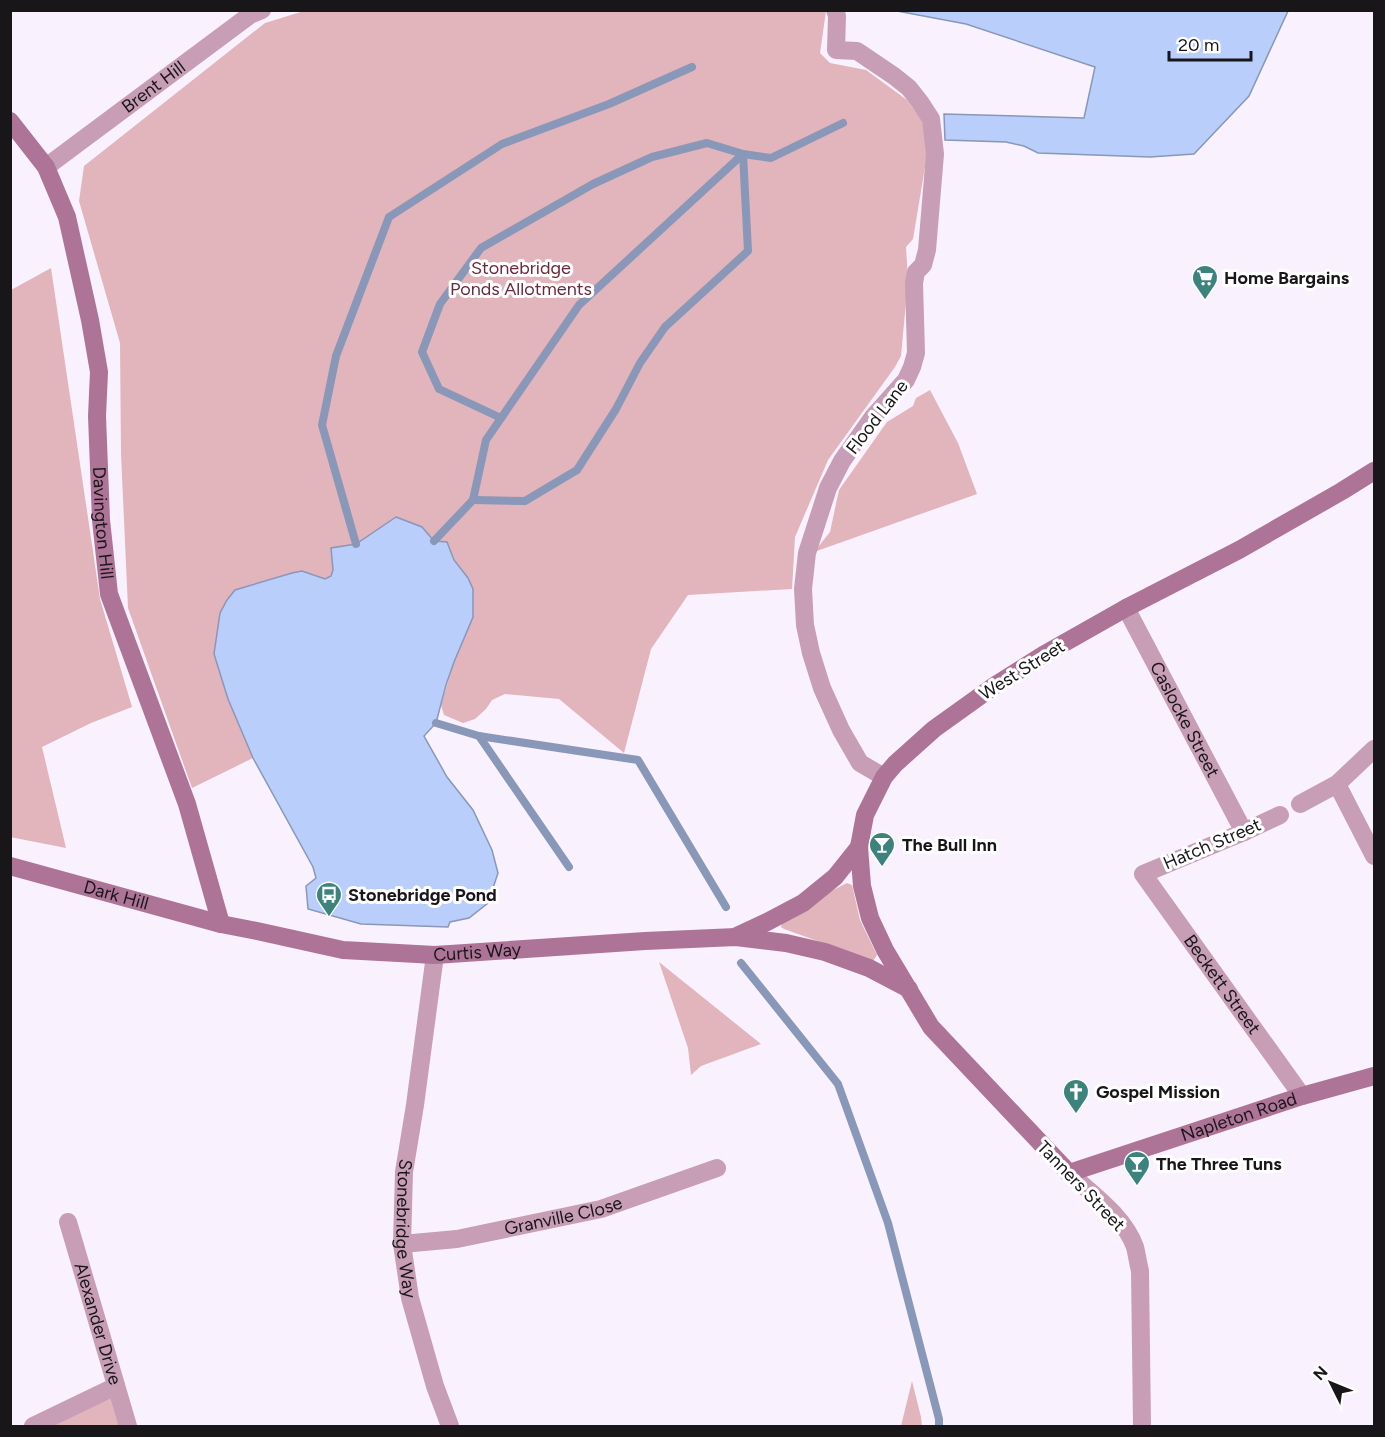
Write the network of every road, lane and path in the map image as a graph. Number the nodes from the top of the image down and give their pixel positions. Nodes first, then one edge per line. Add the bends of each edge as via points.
1 (835, 10) edge
2 (256, 13) edge
3 (10, 121) edge
4 (46, 167) junction
5 (1374, 471) edge
6 (1126, 608) junction
7 (1374, 749) edge
8 (884, 777) junction
9 (1337, 784) junction
10 (1300, 804) dead end
11 (1280, 815) dead end
12 (1244, 832) junction
13 (859, 847) junction
14 (1374, 856) edge
15 (10, 866) edge
16 (1143, 874) joint
17 (221, 924) junction
18 (736, 937) junction
19 (435, 955) junction
20 (909, 990) junction
21 (1374, 1076) edge
22 (1302, 1096) junction
23 (717, 1168) dead end
24 (1068, 1173) junction
25 (68, 1222) dead end
26 (402, 1244) junction
27 (116, 1386) junction
28 (33, 1426) edge
29 (128, 1426) edge
30 (450, 1426) edge
31 (1142, 1426) edge

1 - 8 street, Flood Lane via 836,50 857,51 909,88 931,119 935,154 927,250 914,283 916,353 912,367 842,461 828,488 807,553 803,589 805,625 822,688 860,763
2 - 4 street, Brent Hill
3 - 4 street, Davington Hill
4 - 17 street, Davington Hill via 67,217 99,372 101,520 109,594 187,804
5 - 6 street, West Street via 1239,550
6 - 8 street, West Street via 1043,655 934,729
6 - 12 street, Caslocke Street
7 - 9 street
8 - 13 street, West Street via 865,815
9 - 10 street
9 - 14 street
11 - 12 street, Hatch Street
12 - 16 street, Hatch Street
13 - 18 street via 835,877 803,903
13 - 20 street, West Street via 862,886 870,918
15 - 17 street, Dark Hill
16 - 22 street, Beckett Street
17 - 19 street, Curtis Way via 343,950
18 - 19 street, Curtis Way
18 - 20 street via 825,952 869,968
19 - 26 street, Stonebridge Way via 404,1172
20 - 24 street, Tanners Street via 931,1027
21 - 22 street, Napleton Road
22 - 24 street, Napleton Road
23 - 26 street, Granville Close via 601,1209 457,1239
24 - 31 street, Tanners Street via 1115,1215 1135,1247 1140,1271
25 - 27 street, Alexander Drive
26 - 30 street, Stonebridge Way via 410,1298
27 - 28 street
27 - 29 street, Alexander Drive

